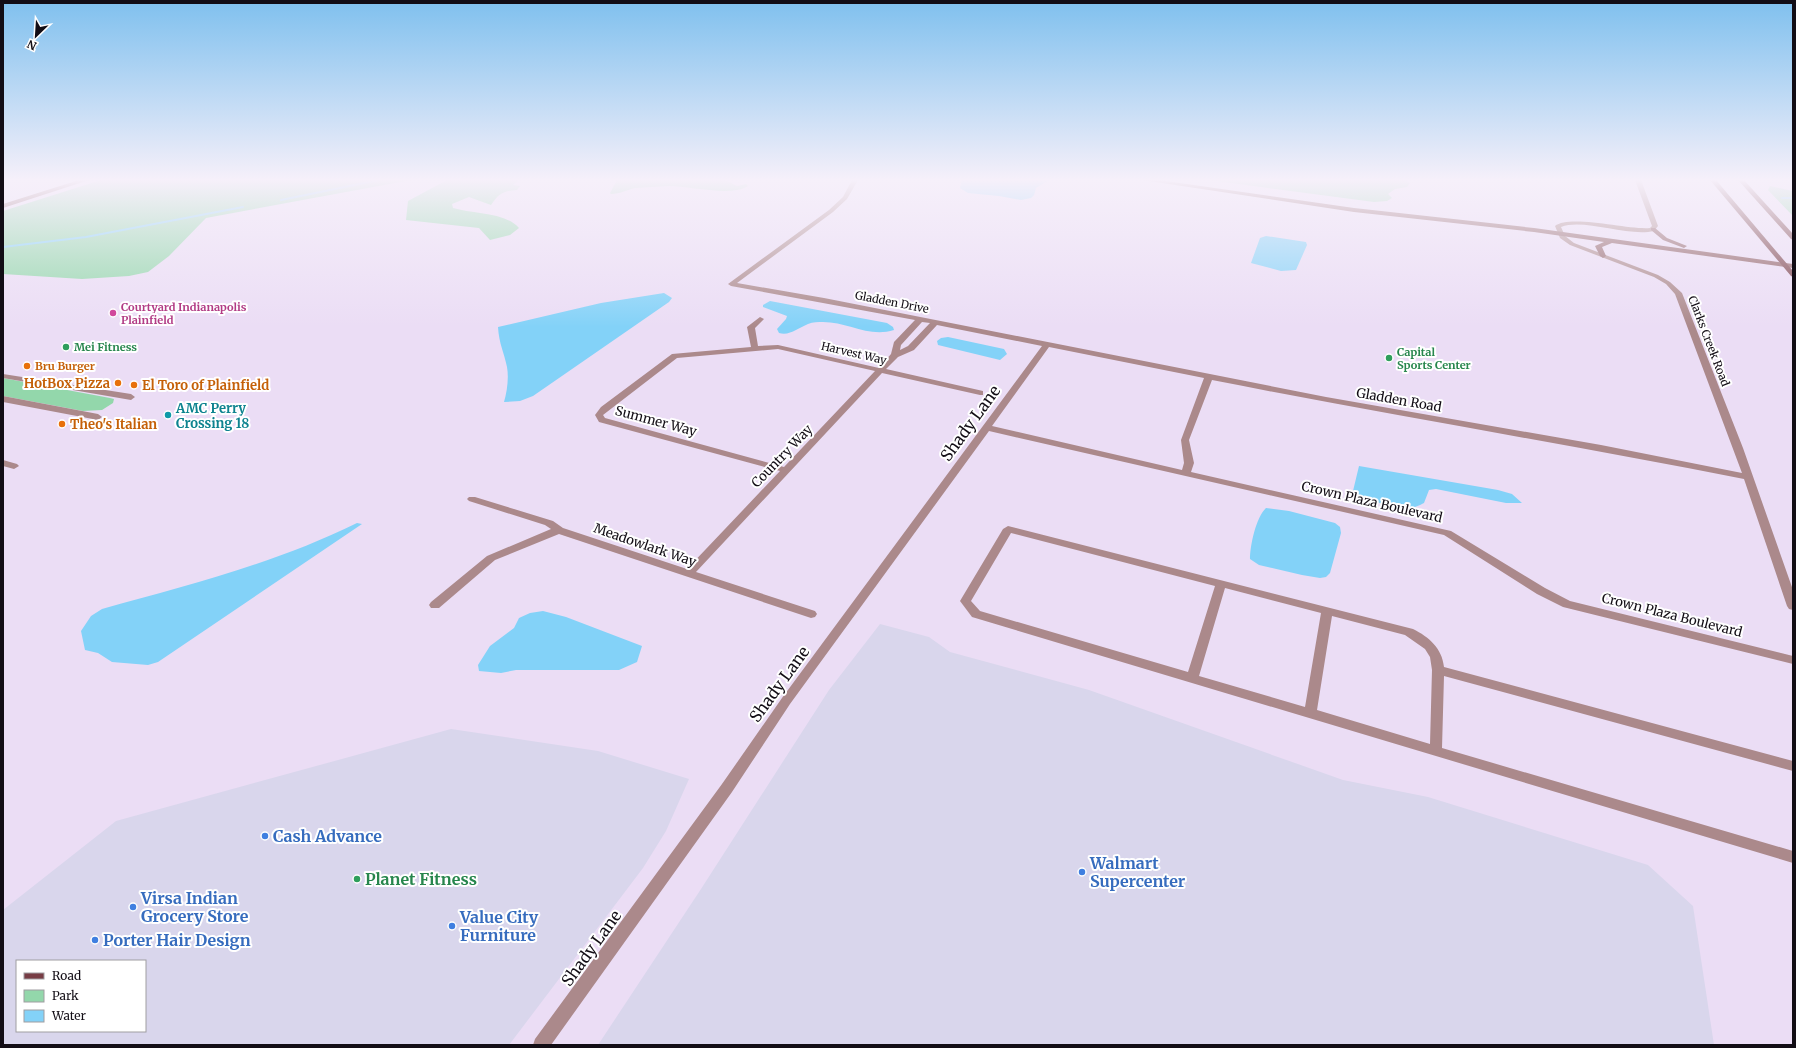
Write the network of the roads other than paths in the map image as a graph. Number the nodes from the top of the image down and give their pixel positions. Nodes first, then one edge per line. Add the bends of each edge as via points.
1 (806, 229) edge
2 (1539, 229) edge
3 (1542, 229) edge
4 (1621, 229) edge
5 (1653, 229) joint
6 (1755, 229) edge
7 (1785, 229) edge
8 (1559, 231) junction
9 (1793, 238) edge
10 (1612, 241) junction
11 (1684, 246) junction
12 (1603, 256) junction
13 (1781, 260) junction
14 (1793, 262) edge
15 (1785, 266) junction
16 (1793, 266) edge
17 (1793, 275) edge
18 (760, 319) dead end
19 (921, 319) junction
20 (936, 322) junction
21 (1047, 345) junction
22 (755, 348) junction
23 (895, 355) junction
24 (882, 371) junction
25 (3, 376) edge
26 (1209, 377) junction
27 (980, 393) dead end
28 (131, 398) dead end
29 (3, 399) edge
30 (98, 417) dead end
31 (987, 428) junction
32 (3, 463) edge
33 (14, 466) dead end
34 (786, 470) junction
35 (1186, 473) junction
36 (1748, 477) junction
37 (472, 499) dead end
38 (558, 530) junction
39 (688, 574) junction
40 (1220, 584) junction
41 (435, 605) dead end
42 (1793, 606) edge
43 (1327, 611) junction
44 (811, 614) dead end
45 (1793, 660) edge
46 (1438, 670) junction
47 (1192, 678) junction
48 (1310, 713) junction
49 (1436, 750) junction
50 (1793, 766) edge
51 (1793, 857) edge
52 (541, 1045) edge

1 - 19 street, Gladden Drive via 731,284
2 - 8 street
3 - 8 street
4 - 5 street via 1640,231
5 - 11 street via 1665,240
6 - 13 main road
7 - 9 main road
8 - 10 street
8 - 11 street
8 - 12 street, Clarks Creek Road via 1572,244
10 - 12 street via 1598,246
10 - 15 street
11 - 13 street
12 - 36 street, Clarks Creek Road via 1656,276 1678,293 1712,376
13 - 14 street
13 - 15 main road
15 - 16 street
15 - 17 main road
18 - 22 street via 751,327
19 - 20 street, Gladden Drive
19 - 23 street via 897,344
20 - 21 street, Gladden Drive
20 - 23 street via 911,348
21 - 26 street, Gladden Road
21 - 31 street, Shady Lane
22 - 24 street, Harvest Way via 778,347
22 - 34 street, Summer Way via 675,356 599,415 602,420
23 - 24 street, Country Way
24 - 27 street, Harvest Way
24 - 34 street, Country Way
25 - 28 street
26 - 35 street via 1185,440 1190,464
26 - 36 street, Gladden Road
29 - 30 street
31 - 35 street, Crown Plaza Boulevard
31 - 52 street, Shady Lane via 786,701 719,799
32 - 33 street
34 - 39 street, Country Way
35 - 45 street, Crown Plaza Boulevard via 1447,533 1541,591 1567,604
36 - 42 street, Clarks Creek Road
37 - 38 street, Meadowlark Way via 549,523
38 - 39 street, Meadowlark Way
38 - 41 street via 491,558
39 - 44 street, Meadowlark Way
40 - 43 street
40 - 47 street
40 - 47 street via 1008,529 965,601 976,614
43 - 46 street via 1409,632 1423,639 1438,659
43 - 48 street
46 - 49 street
46 - 50 street
47 - 48 street
48 - 49 street
49 - 51 street

